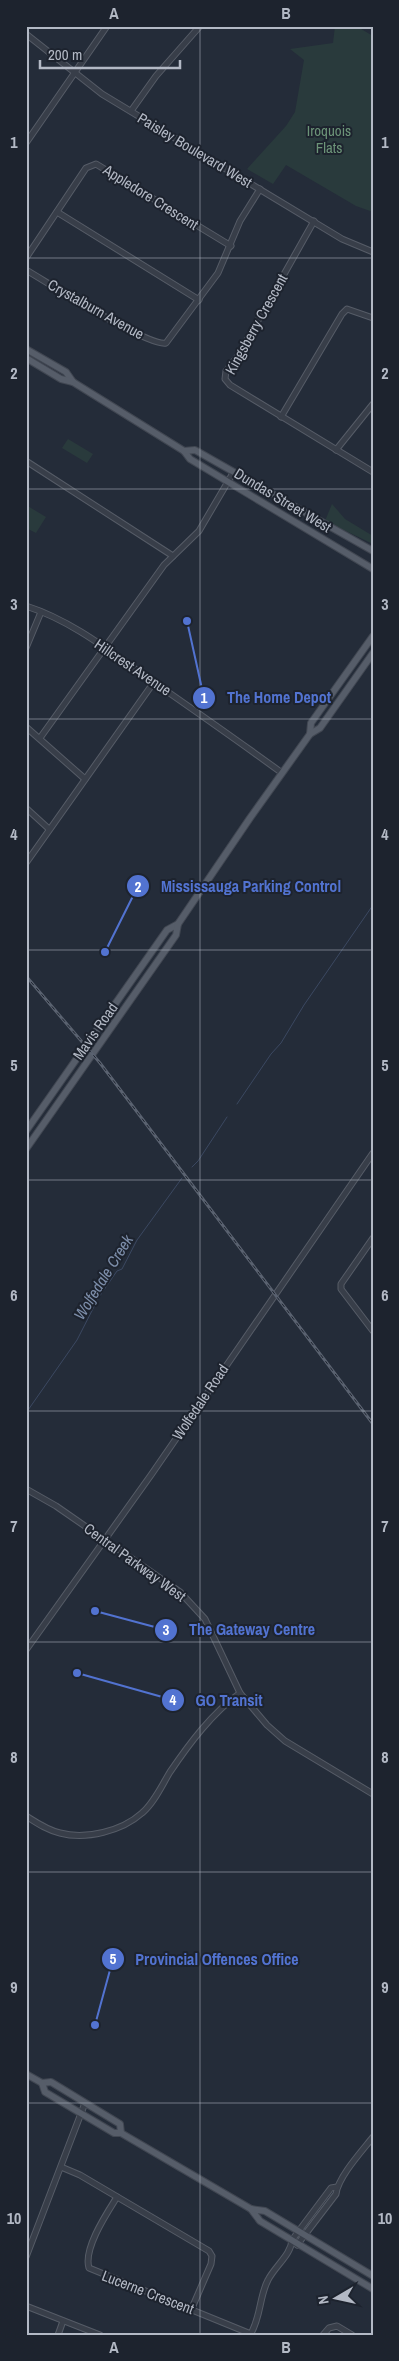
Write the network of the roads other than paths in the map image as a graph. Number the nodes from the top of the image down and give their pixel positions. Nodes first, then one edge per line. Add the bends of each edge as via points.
1 (107, 26) edge
2 (200, 26) edge
3 (27, 30) edge
4 (76, 74) junction
5 (131, 111) junction
6 (26, 143) edge
7 (260, 189) junction
8 (57, 212) junction
9 (314, 221) junction
10 (231, 246) junction
11 (373, 252) edge
12 (26, 258) edge
13 (26, 270) edge
14 (199, 300) junction
15 (373, 318) edge
16 (26, 349) edge
17 (26, 358) edge
18 (73, 382) junction
19 (373, 404) edge
20 (281, 417) junction
21 (336, 450) junction
22 (184, 451) junction
23 (26, 461) edge
24 (373, 472) edge
25 (233, 473) junction
26 (228, 482) junction
27 (369, 547) edge
28 (373, 552) edge
29 (173, 556) junction
30 (360, 562) junction
31 (373, 569) edge
32 (373, 574) edge
33 (26, 606) edge
34 (41, 612) junction
35 (373, 636) edge
36 (26, 648) edge
37 (105, 648) junction
38 (373, 653) edge
39 (154, 682) junction
40 (26, 727) edge
41 (310, 734) junction
42 (40, 738) junction
43 (282, 773) junction
44 (85, 779) junction
45 (26, 808) edge
46 (49, 830) junction
47 (26, 863) edge
48 (178, 924) junction
49 (26, 1131) edge
50 (26, 1149) edge
51 (373, 1152) edge
52 (373, 1238) edge
53 (373, 1331) edge
54 (26, 1489) edge
55 (105, 1539) junction
56 (26, 1650) edge
57 (240, 1693) junction
58 (372, 1791) edge
59 (26, 1816) edge
60 (26, 2074) edge
61 (42, 2084) junction
62 (85, 2103) junction
63 (80, 2113) junction
64 (121, 2133) junction
65 (373, 2137) edge
66 (61, 2166) junction
67 (337, 2187) junction
68 (117, 2197) junction
69 (251, 2209) junction
70 (299, 2231) junction
71 (306, 2235) junction
72 (292, 2244) junction
73 (299, 2245) junction
74 (27, 2255) edge
75 (373, 2276) edge
76 (373, 2289) edge
77 (26, 2306) edge
78 (192, 2308) junction
79 (64, 2321) junction
80 (251, 2334) edge
81 (58, 2335) edge
82 (100, 2335) edge
83 (323, 2335) edge
84 (352, 2335) edge

1 - 4 street
2 - 5 street via 156,76
3 - 4 street, Paisley Boulevard West
4 - 5 street, Paisley Boulevard West
4 - 6 street
5 - 7 street, Paisley Boulevard West
7 - 9 street, Paisley Boulevard West
7 - 10 street, Crystalburn Avenue via 240,221
8 - 10 street, Appledore Crescent via 86,168 100,164
8 - 12 street, Appledore Crescent
8 - 14 street
9 - 11 street, Paisley Boulevard West via 342,239
9 - 20 street, Kingsberry Crescent via 225,375 230,385
10 - 14 street, Crystalburn Avenue via 218,273
13 - 14 street, Crystalburn Avenue via 114,322 162,344 169,340
15 - 20 street via 351,309 342,314
16 - 18 main road, Dundas Street West via 66,372
17 - 18 main road, Dundas Street West via 61,379
18 - 22 main road, Dundas Street West
19 - 21 street
20 - 21 street, Kingsberry Crescent
21 - 24 street, Kingsberry Crescent
22 - 25 main road, Dundas Street West via 195,450
22 - 26 main road, Dundas Street West via 190,459
23 - 29 street
25 - 26 street
25 - 27 main road, Dundas Street West
26 - 29 street via 199,531
26 - 30 main road, Dundas Street West
27 - 28 main road, Dundas Street West
29 - 37 street
30 - 31 main road, Dundas Street West
30 - 32 main road
33 - 34 street, Hillcrest Avenue
34 - 36 street
34 - 37 street, Hillcrest Avenue via 67,623
35 - 41 main road, Mavis Road via 311,723
37 - 39 street, Hillcrest Avenue
37 - 42 street
38 - 41 main road, Mavis Road via 320,728
39 - 43 street, Hillcrest Avenue
39 - 44 street
40 - 42 street
41 - 43 main road, Mavis Road
42 - 44 street
43 - 48 main road, Mavis Road
44 - 46 street
45 - 46 street
46 - 47 street
48 - 49 main road, Mavis Road via 167,930
48 - 50 main road, Mavis Road via 176,935
51 - 55 street, Wolfedale Road
52 - 53 street via 341,1284 341,1289
54 - 55 street, Central Parkway West
55 - 56 street, Wolfedale Road
55 - 57 street, Central Parkway West via 171,1584 197,1609 213,1632
57 - 58 street, Central Parkway West via 285,1741
57 - 59 street via 207,1722 143,1813 118,1828 81,1835 60,1833
60 - 61 main road
61 - 62 main road via 50,2082
61 - 63 main road via 45,2092
62 - 63 street
62 - 64 main road via 120,2124
63 - 64 main road via 114,2133
63 - 66 street
64 - 69 main road
65 - 67 street
66 - 68 street
66 - 74 street
67 - 70 street via 331,2188
67 - 71 street via 336,2194
68 - 78 street via 209,2251 212,2256 209,2270
68 - 78 street, Lucerne Crescent via 90,2251 89,2268
69 - 70 main road via 265,2211
69 - 72 main road via 260,2221
70 - 71 main road
70 - 72 street
71 - 73 street
71 - 75 main road
72 - 73 main road
72 - 80 street via 264,2290
73 - 76 main road
77 - 79 street
78 - 80 street, Lucerne Crescent
79 - 81 street
79 - 82 street
83 - 84 street via 329,2328 337,2326

